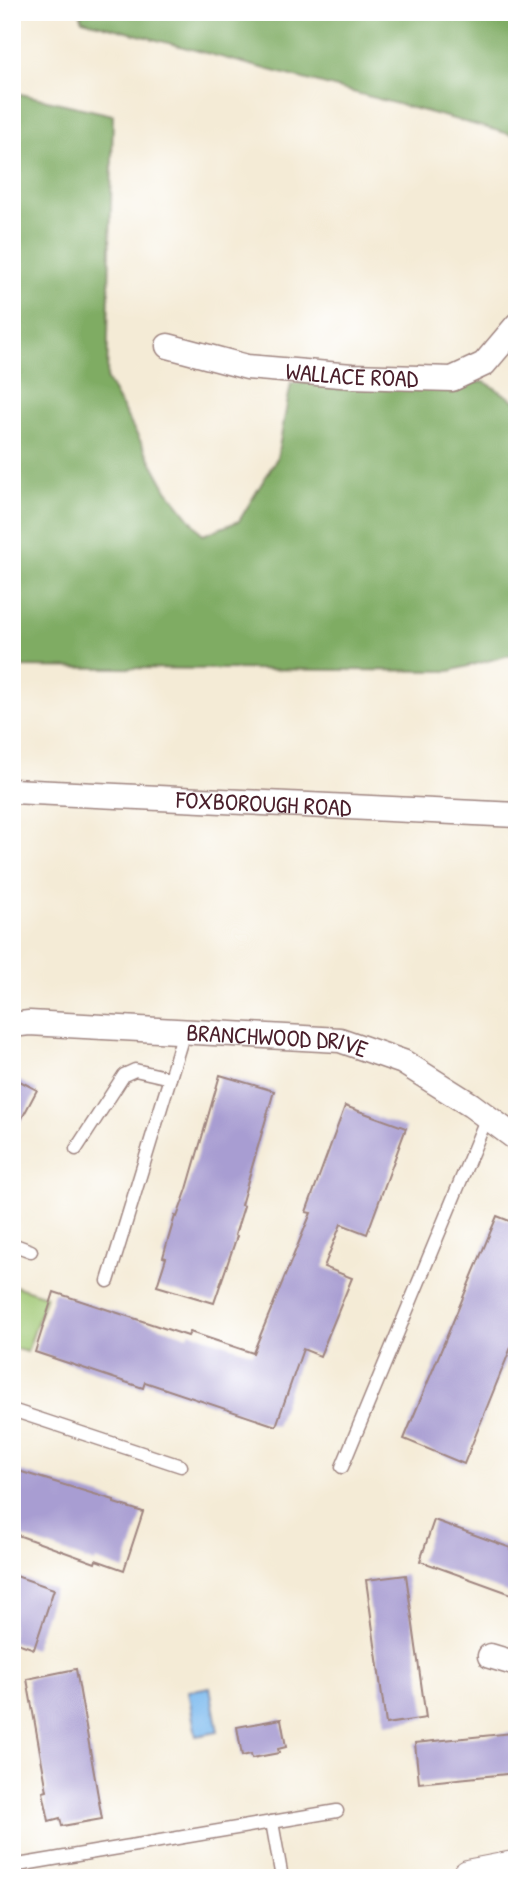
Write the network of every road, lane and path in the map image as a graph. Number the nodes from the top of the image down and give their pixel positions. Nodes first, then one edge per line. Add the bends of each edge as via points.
1 (517, 325) edge
2 (168, 346) dead end
3 (12, 791) edge
4 (517, 815) edge
5 (12, 1026) edge
6 (184, 1032) junction
7 (170, 1078) junction
8 (487, 1117) junction
9 (517, 1139) edge
10 (76, 1149) dead end
11 (12, 1244) edge
12 (31, 1251) dead end
13 (108, 1281) dead end
14 (12, 1410) edge
15 (181, 1466) dead end
16 (342, 1467) dead end
17 (490, 1656) dead end
18 (517, 1664) edge
19 (337, 1811) dead end
20 (272, 1822) junction
21 (12, 1866) edge
22 (517, 1869) edge
23 (282, 1878) edge
24 (470, 1878) edge

1 - 2 street, WALLACE ROAD via 484,364 452,379 247,367
3 - 4 street, FOXBOROUGH ROAD
5 - 6 street, BRANCHWOOD DRIVE via 29,1023
6 - 7 lane
6 - 8 street, BRANCHWOOD DRIVE via 340,1040 403,1062
7 - 10 lane via 135,1070 124,1075
7 - 13 lane
8 - 9 street, BRANCHWOOD DRIVE
8 - 16 lane
11 - 12 lane
14 - 15 lane
17 - 18 street
19 - 20 lane
20 - 21 lane
20 - 23 lane
22 - 24 main road

